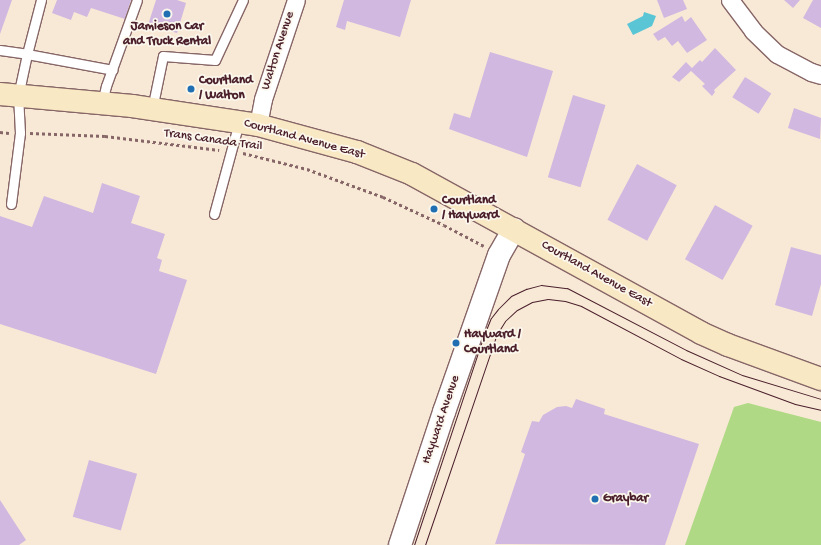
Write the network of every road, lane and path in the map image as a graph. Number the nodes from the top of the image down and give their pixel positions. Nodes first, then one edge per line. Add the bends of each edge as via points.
1 (40, 0) edge
2 (137, 0) edge
3 (243, 0) edge
4 (296, 0) edge
5 (730, 0) edge
6 (0, 50) edge
7 (27, 54) junction
8 (113, 70) junction
9 (821, 75) edge
10 (9, 95) edge
11 (102, 103) junction
12 (152, 109) junction
13 (248, 124) junction
14 (0, 132) edge
15 (20, 133) junction
16 (231, 151) junction
17 (11, 204) dead end
18 (214, 214) dead end
19 (514, 229) junction
20 (479, 243) dead end
21 (821, 379) edge
22 (400, 545) edge

1 - 7 lane
2 - 8 lane
3 - 12 lane via 215,60 164,56
4 - 13 street, Walton Avenue via 264,99
5 - 9 street via 753,31 777,54
6 - 7 lane
7 - 8 lane
7 - 10 lane
8 - 11 lane
10 - 11 main road, Courtland Avenue East
10 - 15 lane
11 - 12 main road, Courtland Avenue East
12 - 13 main road, Courtland Avenue East
13 - 16 lane
13 - 19 main road, Courtland Avenue East via 357,152 412,174
14 - 15 path, Trans Canada Trail
15 - 16 path, Trans Canada Trail via 105,136
15 - 17 lane
16 - 18 lane
16 - 20 path, Trans Canada Trail via 307,169 383,197
19 - 21 main road, Courtland Avenue East via 701,333 728,346
19 - 22 street, Hayward Avenue via 499,255

